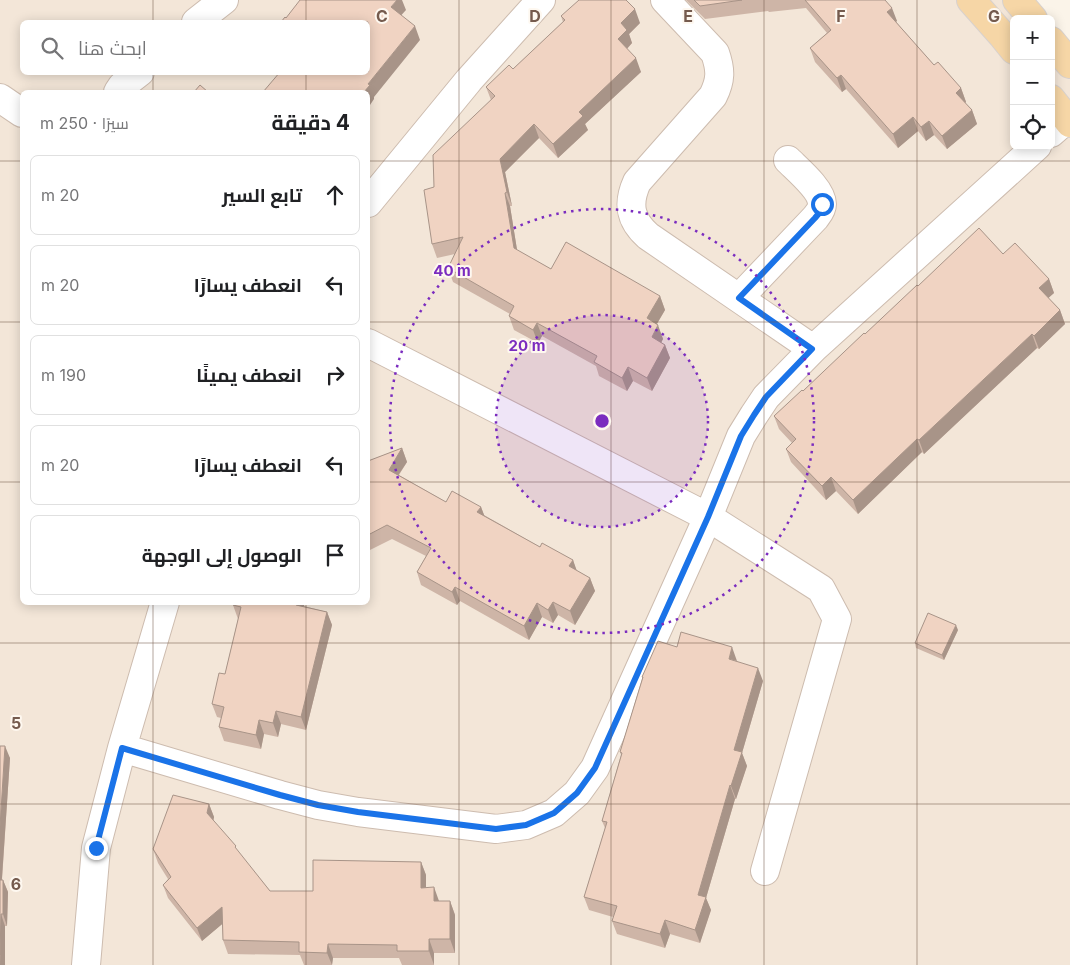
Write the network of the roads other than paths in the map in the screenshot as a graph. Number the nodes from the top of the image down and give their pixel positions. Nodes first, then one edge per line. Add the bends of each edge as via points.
1 (224, 0) edge
2 (665, 0) edge
3 (971, 0) edge
4 (1017, 0) edge
5 (530, 4) edge
6 (1030, 15) edge
7 (199, 20) edge
8 (1010, 45) edge
9 (1055, 46) edge
10 (1070, 64) edge
11 (136, 75) edge
12 (119, 90) edge
13 (0, 98) edge
14 (20, 112) edge
15 (1033, 150) edge
16 (788, 160) dead end
17 (370, 201) edge
18 (739, 298) junction
19 (370, 344) edge
20 (812, 349) junction
21 (708, 517) junction
22 (164, 605) edge
23 (122, 748) junction
24 (765, 871) dead end
25 (86, 965) edge

1 - 7 street
2 - 18 street via 715,53 720,74 712,96 637,182 631,202 632,212 648,236
3 - 8 main road
4 - 6 main road
5 - 17 street
9 - 10 main road
11 - 12 street
13 - 14 street
15 - 20 street
16 - 18 street via 821,196 820,212
18 - 20 street
19 - 21 street
20 - 21 street via 766,397 754,415 741,436
21 - 23 street via 595,768 577,793 554,813 526,825 496,829 318,805
21 - 24 street via 821,589 837,619
22 - 23 street
23 - 25 street via 96,848

